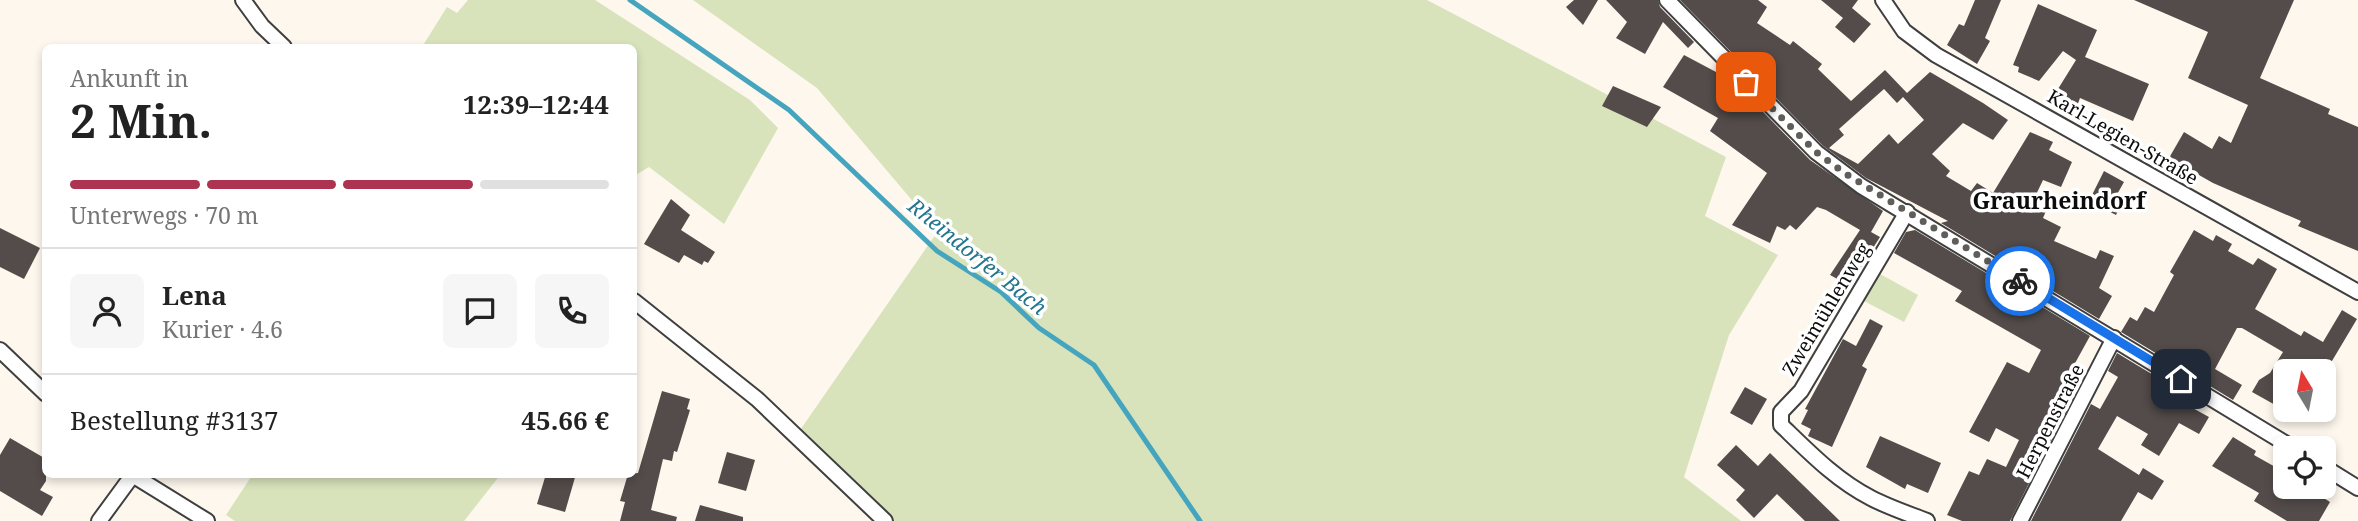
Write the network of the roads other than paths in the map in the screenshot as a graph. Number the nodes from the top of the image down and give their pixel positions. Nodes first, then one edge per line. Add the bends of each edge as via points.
1 (243, 0) edge
2 (1667, 0) edge
3 (1883, 0) edge
4 (281, 44) edge
5 (1906, 212) junction
6 (2358, 292) edge
7 (637, 303) edge
8 (2114, 338) junction
9 (0, 350) edge
10 (42, 390) edge
11 (2273, 436) edge
12 (2336, 474) edge
13 (130, 478) edge
14 (137, 478) edge
15 (2358, 488) edge
16 (99, 521) edge
17 (207, 521) edge
18 (885, 521) edge
19 (1927, 521) edge
20 (2020, 521) edge

1 - 4 street
2 - 5 street via 1816,152
3 - 6 street, Karl-Legien-Straße via 1904,32 1936,55
5 - 8 street
5 - 19 street, Zweimühlenweg via 1801,390 1782,412 1782,425 1853,487
7 - 18 street via 757,399
8 - 11 street
8 - 20 street, Herpenstraße
9 - 10 street
12 - 15 street
13 - 16 street
14 - 17 street

